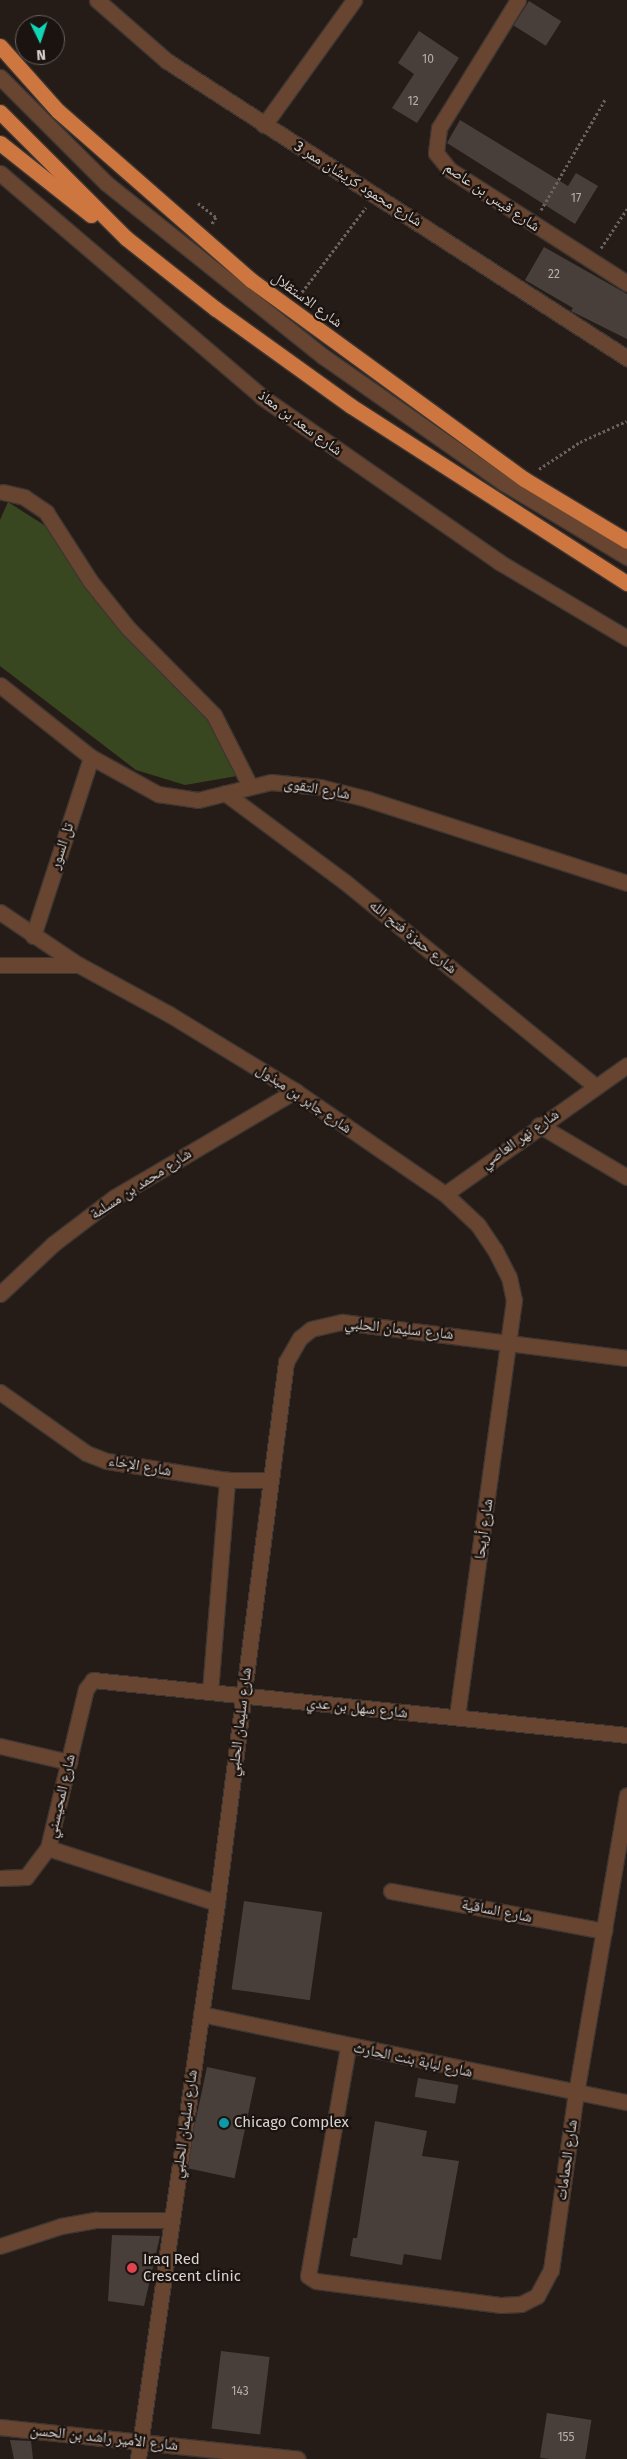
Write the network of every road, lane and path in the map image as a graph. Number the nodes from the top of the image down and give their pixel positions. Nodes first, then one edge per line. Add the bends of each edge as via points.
1 (97, 0) edge
2 (354, 0) edge
3 (518, 0) edge
4 (0, 46) edge
5 (0, 77) edge
6 (0, 90) edge
7 (606, 98) dead end
8 (0, 112) edge
9 (264, 125) junction
10 (0, 143) edge
11 (0, 173) edge
12 (376, 194) junction
13 (550, 195) dead end
14 (198, 203) dead end
15 (627, 209) edge
16 (216, 217) dead end
17 (126, 238) junction
18 (593, 260) junction
19 (627, 283) edge
20 (290, 308) junction
21 (627, 358) edge
22 (627, 422) edge
23 (524, 479) junction
24 (1, 494) edge
25 (627, 541) edge
26 (627, 557) edge
27 (627, 568) edge
28 (627, 583) edge
29 (627, 638) edge
30 (0, 685) edge
31 (91, 757) junction
32 (250, 786) junction
33 (225, 793) junction
34 (627, 884) edge
35 (0, 912) edge
36 (33, 936) junction
37 (0, 965) edge
38 (79, 965) junction
39 (627, 1065) edge
40 (596, 1086) junction
41 (295, 1092) junction
42 (539, 1125) junction
43 (627, 1177) edge
44 (445, 1194) junction
45 (0, 1294) edge
46 (510, 1342) junction
47 (627, 1358) edge
48 (0, 1392) edge
49 (227, 1480) junction
50 (269, 1480) junction
51 (89, 1683) joint
52 (210, 1692) junction
53 (244, 1695) junction
54 (457, 1717) junction
55 (627, 1735) edge
56 (0, 1746) edge
57 (69, 1762) junction
58 (627, 1795) edge
59 (48, 1848) junction
60 (0, 1878) edge
61 (390, 1891) dead end
62 (217, 1903) junction
63 (604, 1931) junction
64 (201, 2014) junction
65 (348, 2047) junction
66 (576, 2093) junction
67 (627, 2102) edge
68 (171, 2220) junction
69 (0, 2246) edge
70 (0, 2427) edge
71 (140, 2441) junction
72 (138, 2459) edge
73 (297, 2459) edge

1 - 9 street, شارع محمود كريشان ممر 3 via 146,46
2 - 9 street
3 - 18 street, شارع قيس بن عاصم via 442,123 435,138 436,153 450,170
4 - 20 highway, شارع الاستقلال via 58,111 251,280
5 - 26 street via 106,183 324,357 504,483
6 - 27 street via 85,176 260,318 387,414
7 - 13 path
8 - 17 highway
9 - 12 street, شارع محمود كريشان ممر 3
10 - 17 highway
11 - 29 street, شارع سعد بن معاذ via 262,397 499,562
12 - 20 path
12 - 21 street, شارع محمود كريشان ممر 3
14 - 16 path
15 - 18 path
17 - 28 highway via 352,406
18 - 19 street, شارع قيس بن عاصم
20 - 23 highway, شارع الاستقلال
22 - 23 path via 580,442
23 - 25 highway, شارع الاستقلال
24 - 32 street via 24,497 46,512 91,582 128,628 214,715
30 - 31 street, شارع التقوى
31 - 33 street, شارع التقوى via 158,794 198,800
31 - 36 street, تل السور
32 - 33 street, شارع التقوى
32 - 34 street, شارع التقوى via 294,783 367,799
33 - 40 street, شارع حمزة فتح الله via 345,882
35 - 36 street
36 - 38 street
37 - 38 street, شارع جابر بن مبذول
38 - 41 street, شارع جابر بن مبذول via 192,1027
39 - 40 street, شارع نهر العاصي
40 - 42 street, شارع نهر العاصي
41 - 44 street, شارع جابر بن مبذول
41 - 45 street, شارع محمد بن مسلمة via 115,1197 53,1244
42 - 43 street
42 - 44 street, شارع نهر العاصي
44 - 46 street, شارع جابر بن مبذول via 478,1225 508,1277 514,1300
46 - 47 street, شارع سليمان الحلبي
46 - 50 street, شارع سليمان الحلبي via 362,1323 342,1322 311,1329 300,1338 286,1362
46 - 54 street, شارع أريحا
48 - 49 street, شارع الإخاء via 86,1453 107,1462
49 - 50 street, شارع الإخاء
49 - 52 street
50 - 53 street, شارع سليمان الحلبي
51 - 52 street, شارع سهل بن عدي via 99,1679
51 - 57 street, شارع المحيسني
52 - 53 street, شارع سهل بن عدي
53 - 54 street, شارع سهل بن عدي
53 - 62 street, شارع سليمان الحلبي
54 - 55 street, شارع سهل بن عدي
56 - 57 street
57 - 59 street, شارع المحيسني
58 - 63 street, شارع الحمامات
59 - 60 street, شارع المحيسني via 26,1877
59 - 62 street
61 - 63 street, شارع الساقية
62 - 64 street, شارع سليمان الحلبي
63 - 66 street, شارع الحمامات
64 - 65 street, شارع لبابة بنت الحارث
64 - 68 street, شارع سليمان الحلبي
65 - 66 street, شارع لبابة بنت الحارث
65 - 66 street, شارع الحمامات via 308,2272 311,2280 501,2305 522,2304 537,2296 551,2270
66 - 67 street, شارع لبابة بنت الحارث
68 - 69 street via 96,2220 61,2226
68 - 71 street, شارع سليمان الحلبي
70 - 71 street, شارع الأمير راشد بن الحسن
71 - 72 street, شارع سليمان الحلبي
71 - 73 street, شارع الأمير راشد بن الحسن

